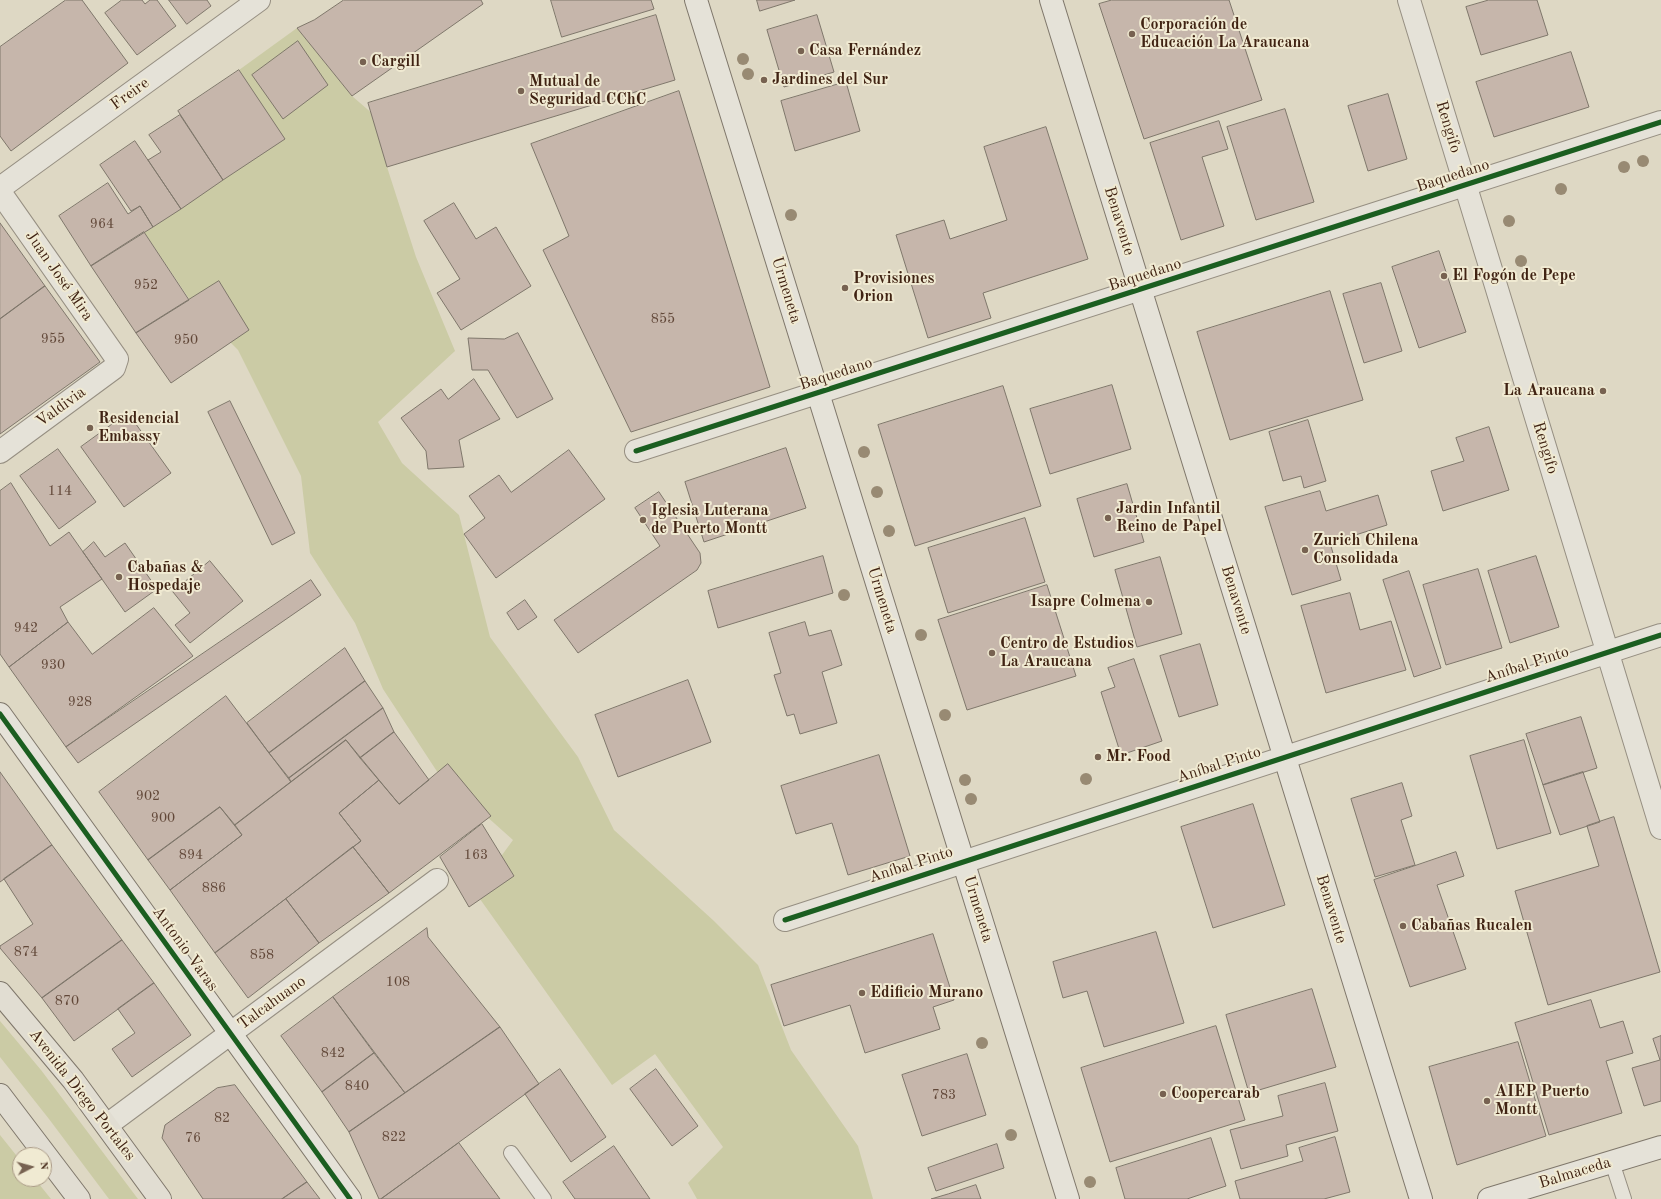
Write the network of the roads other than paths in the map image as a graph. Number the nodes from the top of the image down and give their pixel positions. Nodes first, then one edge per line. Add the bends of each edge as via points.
1 (260, 0) edge
2 (696, 0) edge
3 (1051, 0) edge
4 (1409, 0) edge
5 (1661, 122) edge
6 (1465, 185) junction
7 (0, 188) edge
8 (0, 192) edge
9 (1140, 290) junction
10 (117, 359) joint
11 (818, 393) junction
12 (636, 451) dead end
13 (0, 452) edge
14 (1661, 635) edge
15 (1608, 652) junction
16 (0, 714) edge
17 (1284, 757) junction
18 (1661, 828) edge
19 (963, 862) junction
20 (437, 880) dead end
21 (785, 920) dead end
22 (0, 993) edge
23 (230, 1034) junction
24 (0, 1095) edge
25 (107, 1125) junction
26 (1661, 1147) edge
27 (511, 1153) dead end
28 (1612, 1162) junction
29 (78, 1199) edge
30 (160, 1199) edge
31 (350, 1199) edge
32 (544, 1199) edge
33 (1068, 1199) edge
34 (1421, 1199) edge
35 (1490, 1199) edge
36 (1624, 1199) edge

1 - 7 street, Freire
2 - 11 street, Urmeneta
3 - 9 street, Benavente
4 - 6 street, Rengifo
5 - 6 street, Baquedano
6 - 9 street, Baquedano
6 - 15 street, Rengifo
8 - 10 street, Juan José Mira
9 - 11 street, Baquedano
9 - 17 street, Benavente
10 - 13 street, Valdivia via 114,368
11 - 12 street, Baquedano
11 - 19 street, Urmeneta
14 - 15 street, Aníbal Pinto
15 - 17 street, Aníbal Pinto
15 - 18 street, Rengifo
16 - 23 street, Antonio Varas
17 - 19 street, Aníbal Pinto
17 - 34 street, Benavente
19 - 21 street, Aníbal Pinto
19 - 33 street, Urmeneta
20 - 23 street, Talcahuano
22 - 25 highway, Avenida Diego Portales
23 - 25 street, Talcahuano
23 - 31 street, Antonio Varas
24 - 29 highway
25 - 30 highway, Avenida Diego Portales
26 - 28 street, Balmaceda
27 - 32 lane
28 - 35 street, Balmaceda
28 - 36 lane

